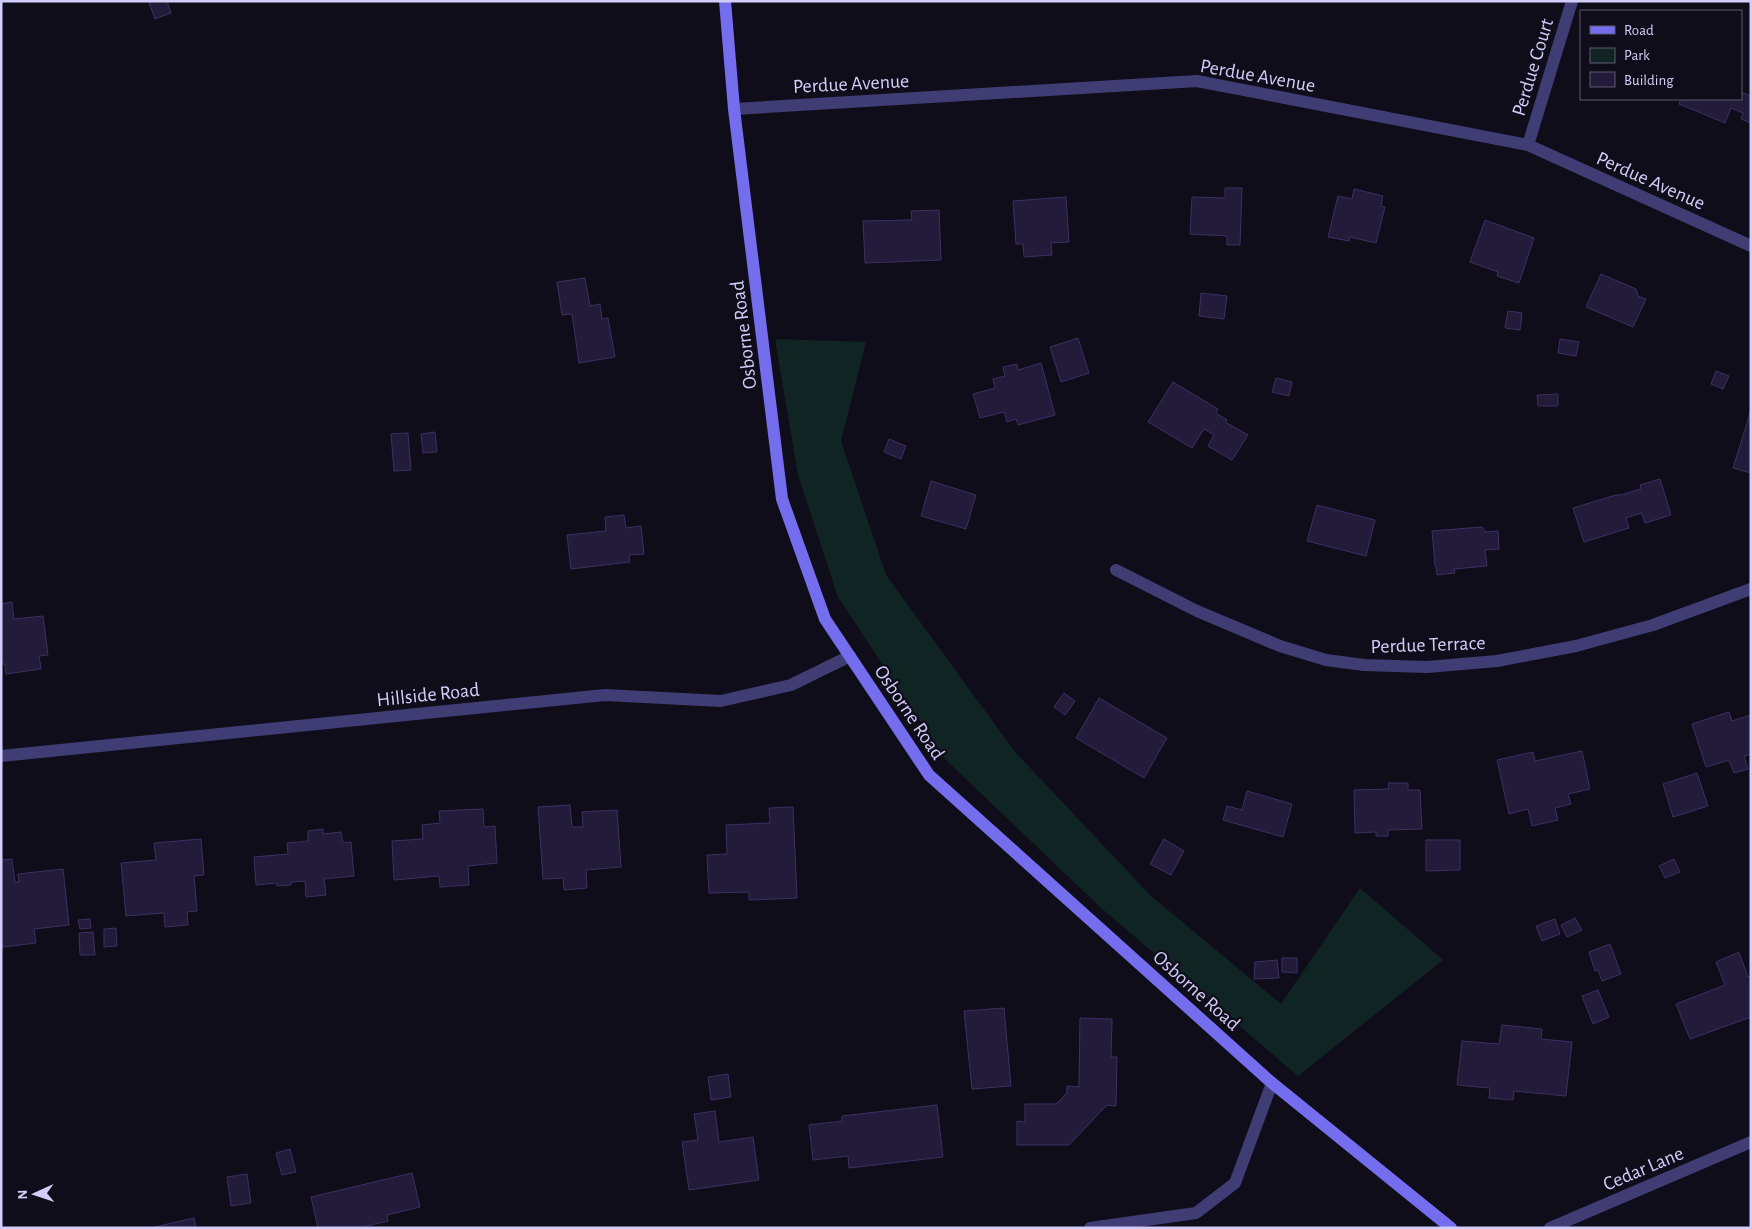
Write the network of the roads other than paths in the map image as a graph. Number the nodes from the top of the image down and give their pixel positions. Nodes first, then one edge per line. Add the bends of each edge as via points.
1 (725, 1) edge
2 (1572, 1) edge
3 (734, 108) junction
4 (1528, 145) junction
5 (1751, 246) edge
6 (1116, 570) dead end
7 (1751, 589) edge
8 (850, 656) junction
9 (1, 756) edge
10 (1272, 1082) junction
11 (1751, 1142) edge
12 (1090, 1228) edge
13 (1451, 1228) edge
14 (1550, 1228) edge

1 - 3 street, Osborne Road
2 - 4 street, Perdue Court
3 - 4 street, Perdue Avenue via 1197,81
3 - 8 street, Osborne Road via 782,499 825,619
4 - 5 street, Perdue Avenue
6 - 7 street, Perdue Terrace via 1197,611 1280,646 1326,660 1427,667 1497,660 1576,646 1653,625
8 - 9 street, Hillside Road via 791,685 721,701 605,695
8 - 10 street, Osborne Road via 929,775
10 - 12 street via 1235,1183 1196,1213
10 - 13 street, Osborne Road
11 - 14 street, Cedar Lane

